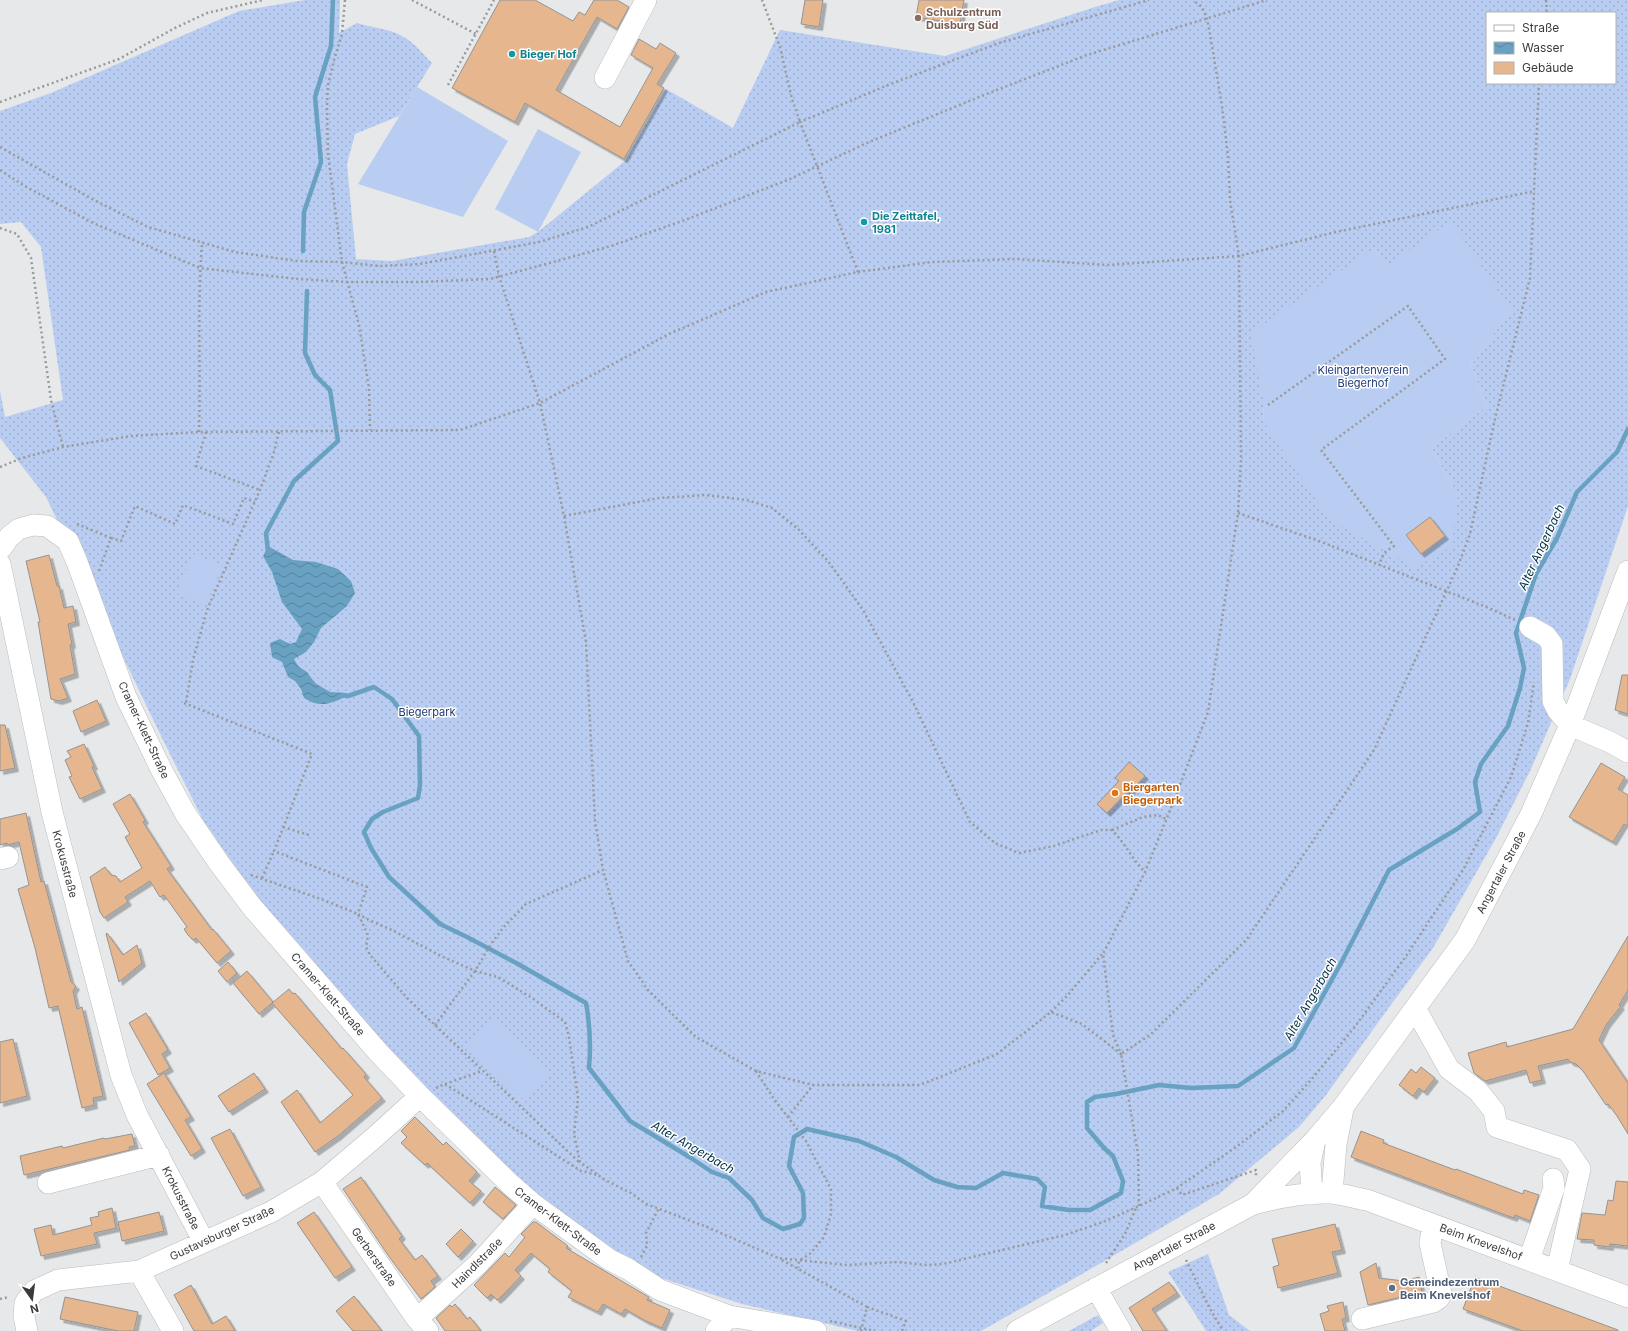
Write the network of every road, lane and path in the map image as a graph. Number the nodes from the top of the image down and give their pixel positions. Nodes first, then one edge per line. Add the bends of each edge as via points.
1 (263, 0) edge
2 (345, 0) edge
3 (412, 0) edge
4 (494, 0) edge
5 (646, 0) edge
6 (762, 0) edge
7 (1148, 0) edge
8 (1193, 0) edge
9 (1267, 0) edge
10 (1546, 0) edge
11 (1547, 12) edge
12 (1207, 18) junction
13 (476, 34) junction
14 (605, 78) dead end
15 (1539, 84) edge
16 (448, 85) dead end
17 (0, 102) edge
18 (800, 122) junction
19 (0, 147) edge
20 (817, 165) junction
21 (0, 170) edge
22 (1535, 191) junction
23 (0, 228) edge
24 (202, 244) junction
25 (494, 251) junction
26 (1239, 256) junction
27 (342, 262) junction
28 (200, 268) junction
29 (858, 272) junction
30 (499, 276) junction
31 (348, 282) junction
32 (540, 403) junction
33 (1268, 406) dead end
34 (370, 430) junction
35 (199, 432) junction
36 (206, 432) junction
37 (279, 432) junction
38 (62, 447) junction
39 (0, 467) edge
40 (260, 490) junction
41 (255, 502) junction
42 (1238, 513) junction
43 (564, 516) junction
44 (0, 549) edge
45 (0, 564) edge
46 (1379, 565) junction
47 (1628, 571) edge
48 (85, 583) junction
49 (1446, 592) junction
50 (1509, 617) dead end
51 (1530, 627) dead end
52 (1534, 680) dead end
53 (1570, 725) junction
54 (1628, 752) edge
55 (1167, 819) junction
56 (283, 827) junction
57 (1112, 830) junction
58 (309, 835) dead end
59 (274, 851) junction
60 (603, 870) junction
61 (1145, 872) junction
62 (358, 914) junction
63 (1102, 954) junction
64 (475, 971) junction
65 (1415, 1008) junction
66 (1051, 1012) junction
67 (435, 1025) junction
68 (1121, 1054) junction
69 (482, 1071) junction
70 (756, 1071) junction
71 (445, 1084) junction
72 (813, 1085) junction
73 (420, 1096) junction
74 (1343, 1107) junction
75 (788, 1117) junction
76 (1315, 1140) junction
77 (159, 1155) junction
78 (580, 1162) junction
79 (599, 1176) junction
80 (1256, 1177) dead end
81 (1553, 1179) dead end
82 (322, 1182) junction
83 (48, 1183) dead end
84 (1177, 1188) junction
85 (1322, 1193) junction
86 (533, 1204) junction
87 (1253, 1204) junction
88 (1138, 1207) junction
89 (659, 1208) junction
90 (1433, 1225) junction
91 (204, 1242) junction
92 (1178, 1244) junction
93 (780, 1258) junction
94 (1529, 1260) junction
95 (799, 1261) junction
96 (638, 1262) dead end
97 (798, 1268) junction
98 (1557, 1270) junction
99 (139, 1271) junction
100 (1096, 1288) junction
101 (1628, 1297) edge
102 (867, 1307) junction
103 (1362, 1319) dead end
104 (722, 1324) edge
105 (423, 1325) edge
106 (820, 1325) edge
107 (861, 1330) edge
108 (27, 1331) edge
109 (173, 1331) edge
110 (875, 1331) edge
111 (902, 1331) edge
112 (1017, 1331) edge
113 (1121, 1331) edge
114 (1223, 1331) edge

1 - 17 path via 207,13 119,59
2 - 27 path via 342,34 328,85 327,107 328,154
3 - 13 path
4 - 13 path
5 - 14 street
6 - 18 path via 780,47
7 - 18 path via 999,43 888,84
8 - 12 path via 1202,7
9 - 12 path
10 - 11 path
12 - 20 path via 1087,55
12 - 26 path via 1222,106 1230,200
13 - 16 path
15 - 22 path
18 - 20 path
18 - 25 path via 588,227 539,242
19 - 24 path via 148,227
20 - 29 path
20 - 30 path via 790,179 611,246
21 - 28 path via 93,224
22 - 26 path via 1336,232
22 - 49 path via 1530,278 1470,534
23 - 38 path via 18,234 31,258 51,400
24 - 27 path via 235,252 297,261
24 - 28 path
25 - 27 path via 420,264 379,266
25 - 30 path
26 - 29 path via 1107,265 1016,259 932,262
26 - 42 path via 1241,461
27 - 31 path
28 - 31 path
28 - 35 path
29 - 32 path via 766,292 669,334
30 - 31 path via 490,279 418,282
30 - 32 path
31 - 34 path via 369,388
32 - 34 path via 460,430
32 - 43 path
33 - 46 path via 1408,306 1445,359 1321,450 1394,546 1384,553
34 - 37 path
35 - 36 path
35 - 38 path via 131,436
36 - 37 path
36 - 40 path via 196,466
37 - 40 path
38 - 39 path
40 - 41 path
41 - 48 path via 244,498 233,524 182,505 175,524 135,506 121,541 111,538 98,574
41 - 56 path via 207,610 184,703 312,754
42 - 46 path
42 - 55 path via 1208,712
43 - 57 path via 659,498 706,495 747,500 772,508 797,528 828,561 863,610 913,702 970,822 995,843 1019,852 1054,846 1100,830
43 - 60 path via 586,642 595,821
44 - 48 street, Cramer-Klett-Straße via 19,529 33,525 47,526 68,542
45 - 77 street, Krokusstraße via 52,812 120,1075 137,1115
46 - 49 path
47 - 53 street, Angertaler Straße
48 - 73 street, Cramer-Klett-Straße via 126,697 185,813 252,907 379,1053
49 - 50 path
49 - 68 path via 1374,750 1247,938 1150,1035
51 - 53 street via 1546,636 1552,644 1553,701
52 - 84 path via 1528,723 1511,777 1463,870 1404,958 1340,1045 1282,1111
53 - 54 street
53 - 65 street, Angertaler Straße via 1531,814 1465,940
55 - 57 path via 1158,815 1143,817
55 - 61 path
56 - 58 path
56 - 59 path
57 - 61 path via 1121,838 1136,864
59 - 62 path via 367,886
59 - 62 path via 262,878
60 - 64 path via 526,904 503,928
60 - 70 path via 628,961 648,990 696,1037
61 - 63 path
62 - 64 path
62 - 67 path via 368,935 366,948 370,955 408,999
63 - 66 path
63 - 68 path via 1113,1035
64 - 67 path
64 - 78 path via 498,977 565,1022 578,1098 574,1134
65 - 74 street, Angertaler Straße
65 - 98 street via 1449,1069 1478,1091 1494,1111 1497,1127 1567,1150 1580,1169
66 - 68 path via 1082,1024
66 - 72 path via 997,1054 920,1085
67 - 69 path
68 - 88 path via 1138,1154
69 - 71 path
69 - 78 path
70 - 72 path
70 - 75 path
71 - 73 path
71 - 79 path via 581,1171
72 - 75 path
73 - 82 street, Gustavsburger Straße
73 - 86 street, Cramer-Klett-Straße
74 - 76 street, Angertaler Straße
74 - 85 street
75 - 95 path via 806,1142 831,1189 831,1214 824,1237 811,1253
76 - 85 street, Angertaler Straße via 1310,1163
76 - 87 street, Angertaler Straße
77 - 83 street, Krokusstraße
77 - 91 street, Krokusstraße
78 - 79 path
79 - 89 path via 646,1204
80 - 84 path via 1256,1170 1182,1195
81 - 94 street via 1554,1188
82 - 91 street, Gustavsburger Straße via 271,1212
82 - 105 street, Gerberstraße
84 - 88 path
85 - 87 street, Beim Knevelshof via 1283,1196
85 - 90 street, Beim Knevelshof via 1367,1200
86 - 104 street, Cramer-Klett-Straße via 610,1260
86 - 105 street, Haindlstraße
87 - 92 street, Angertaler Straße
88 - 95 path via 1064,1235 943,1264 897,1262 846,1266
88 - 100 path via 1125,1234 1111,1253
89 - 93 path
89 - 96 path via 646,1233 647,1246
90 - 94 street, Beim Knevelshof
90 - 103 street via 1430,1243 1441,1293 1439,1298 1433,1302
91 - 99 street, Gustavsburger Straße
92 - 100 street, Angertaler Straße
92 - 114 path
93 - 95 path
93 - 97 path
94 - 98 street, Beim Knevelshof
95 - 97 path
97 - 102 path
98 - 101 street, Beim Knevelshof
99 - 108 street, Gustavsburger Straße via 58,1280 34,1291 25,1303
99 - 109 street
100 - 112 street, Angertaler Straße
100 - 113 street
102 - 107 path
102 - 111 path via 906,1321
104 - 106 street, Cramer-Klett-Straße
106 - 107 path
107 - 110 path

